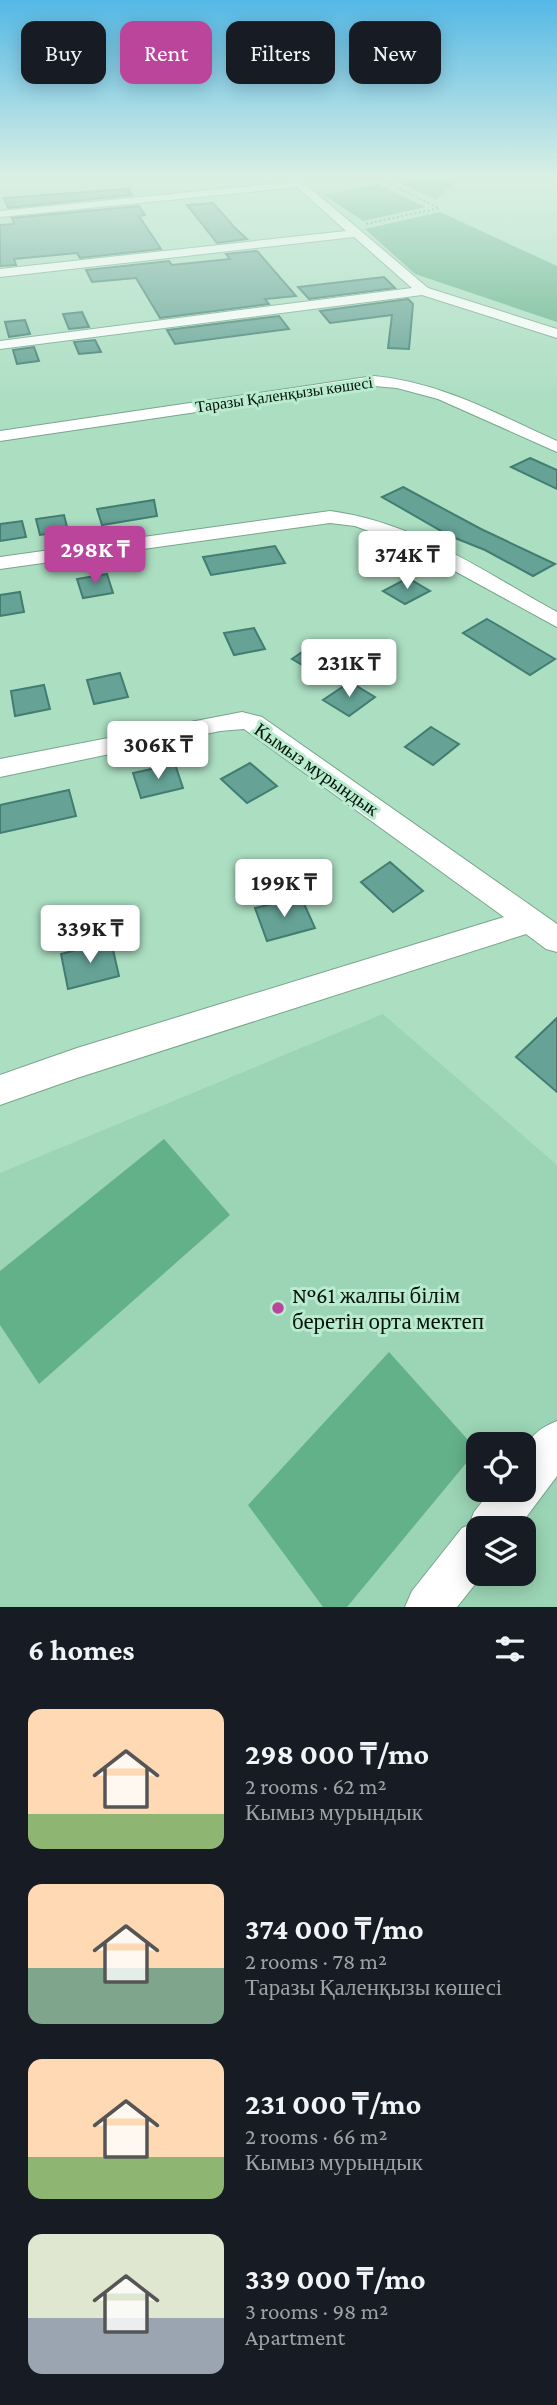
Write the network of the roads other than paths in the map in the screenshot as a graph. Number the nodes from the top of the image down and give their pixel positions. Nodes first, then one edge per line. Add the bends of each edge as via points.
1 (190, 250) edge
2 (377, 250) edge
3 (0, 273) edge
4 (423, 291) junction
5 (557, 334) edge
6 (0, 345) edge
7 (0, 436) edge
8 (557, 447) edge
9 (0, 563) edge
10 (555, 618) edge
11 (0, 768) edge
12 (530, 921) junction
13 (557, 940) edge
14 (0, 1090) edge
15 (557, 1442) edge
16 (536, 1469) edge
17 (510, 1502) edge
18 (499, 1516) edge
19 (466, 1559) edge
20 (428, 1607) edge

1 - 3 street
2 - 4 street
4 - 5 street
4 - 6 street
7 - 8 street, Таразы Қаленқызы көшесі via 389,381 414,384
9 - 10 street via 349,517 399,535
11 - 12 street, Кымыз мурындык via 220,723 253,723
12 - 13 street, Кымыз мурындык
12 - 14 street
15 - 16 street
17 - 18 street
19 - 20 street

